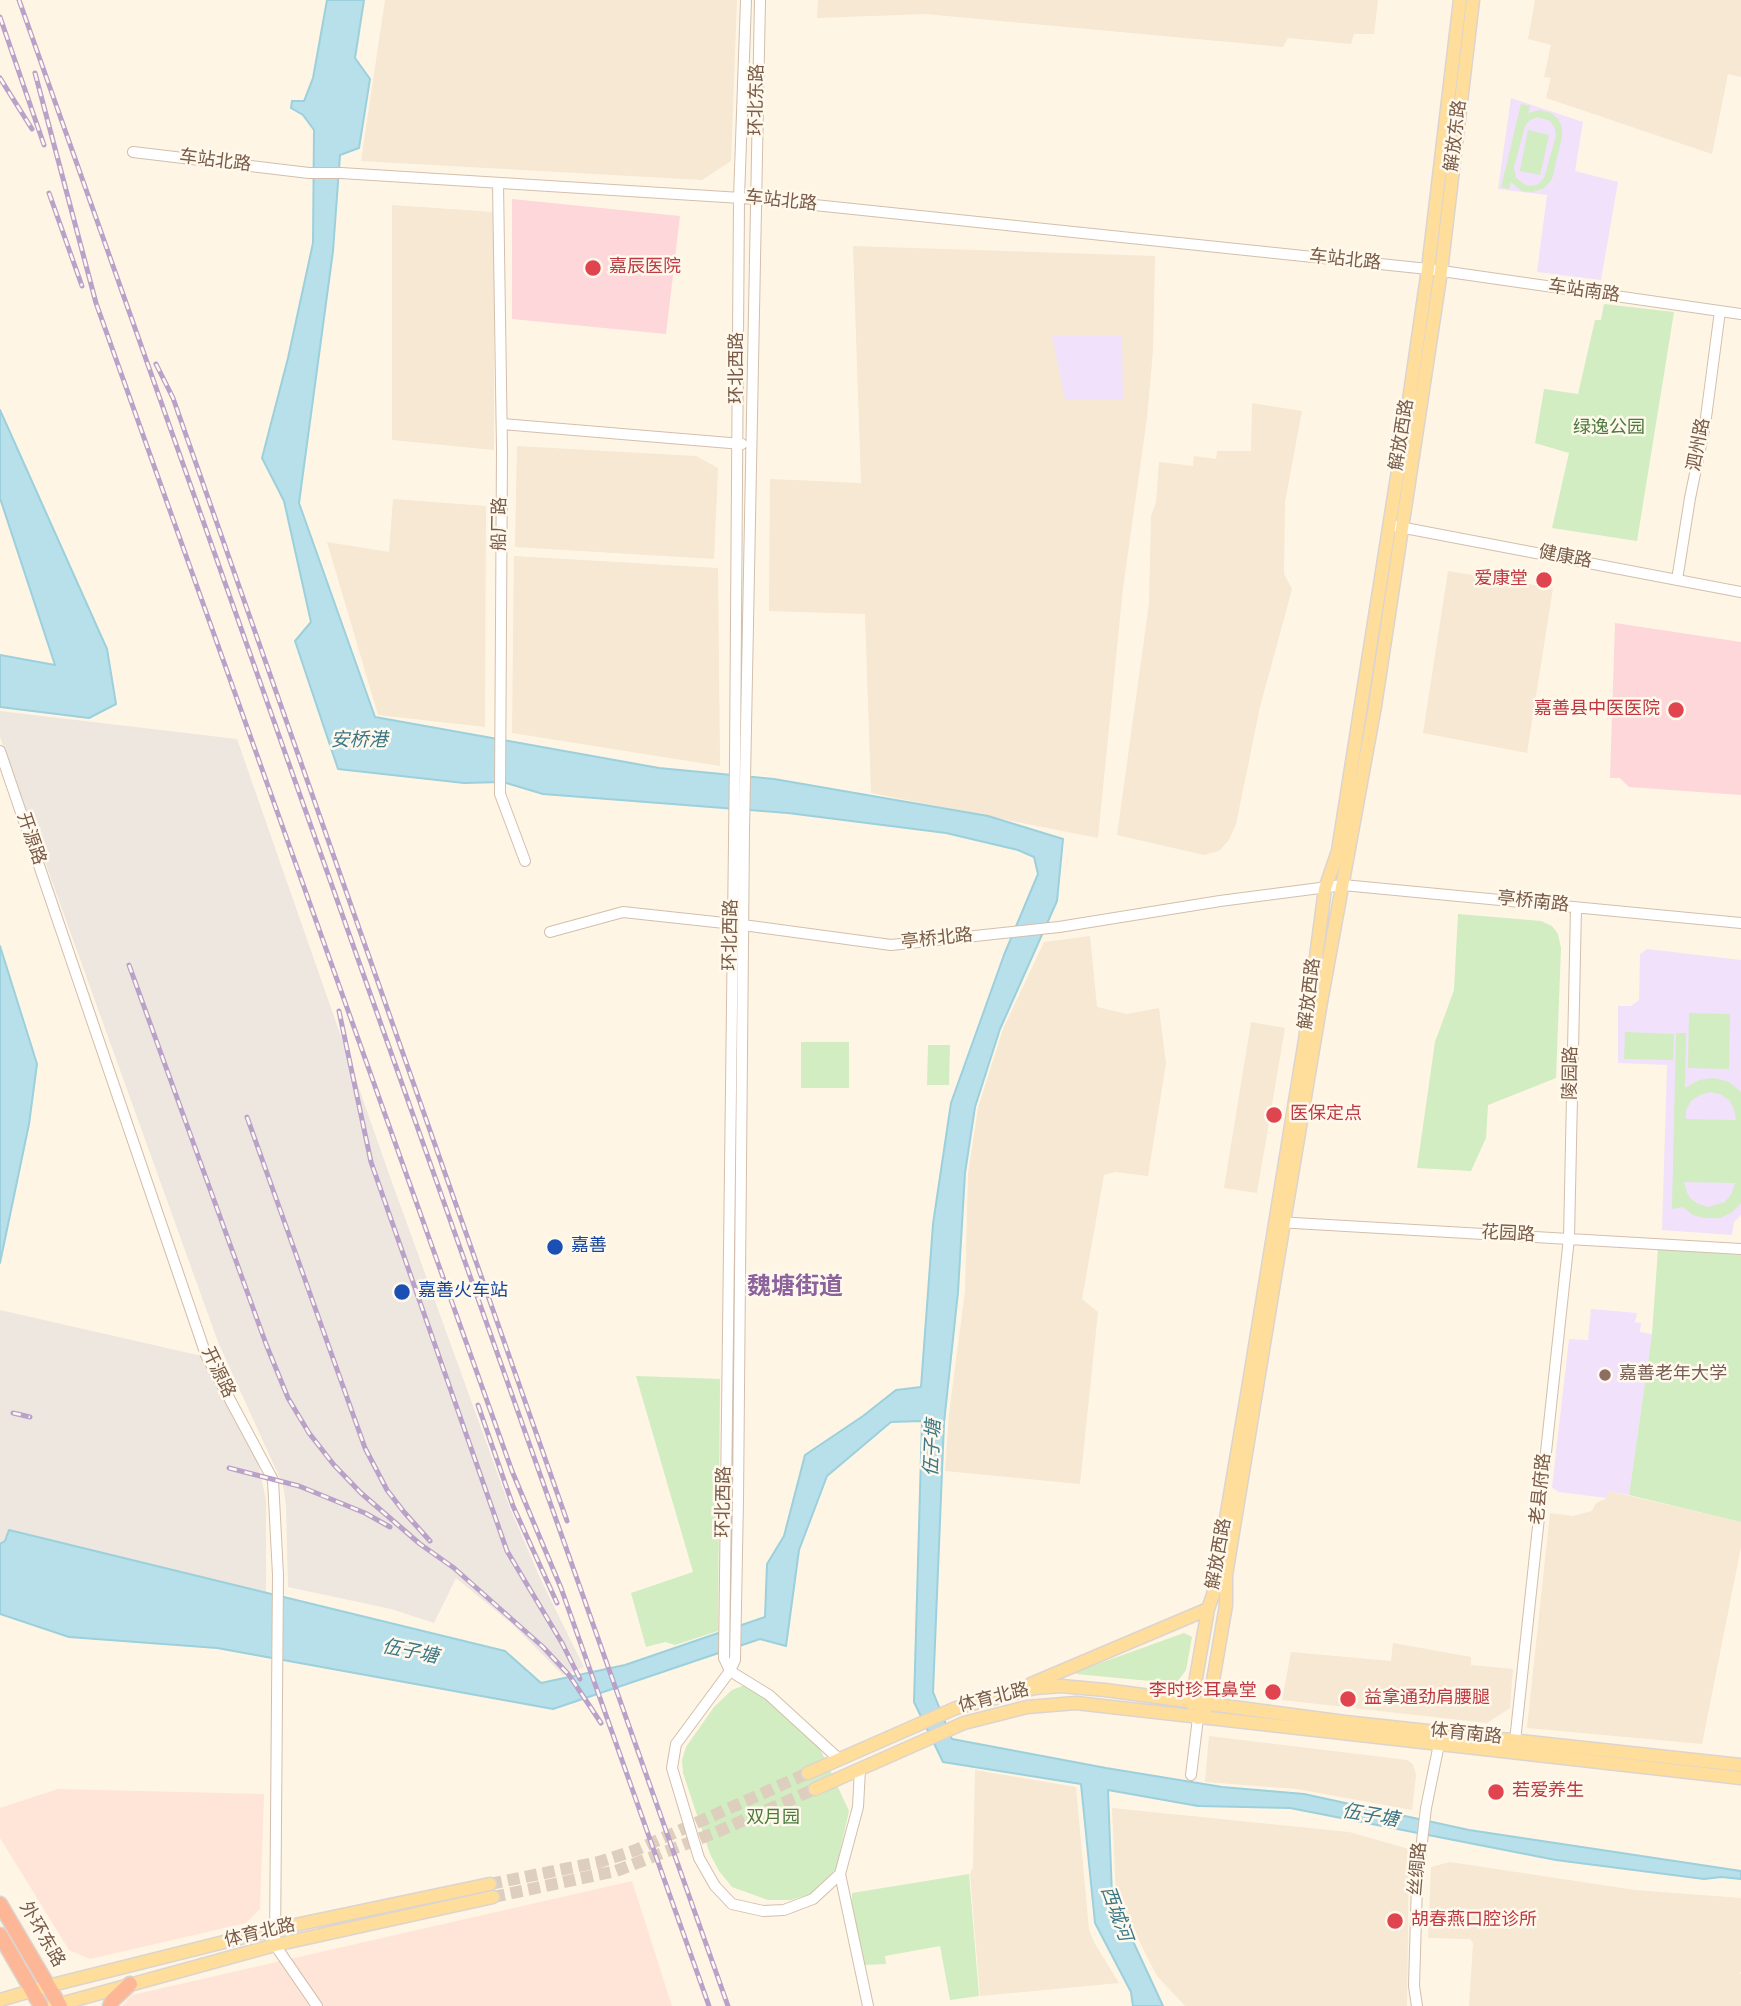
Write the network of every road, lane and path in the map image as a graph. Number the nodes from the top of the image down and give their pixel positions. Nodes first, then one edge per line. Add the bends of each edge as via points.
1 (746, 0) edge
2 (760, 0) edge
3 (1460, 0) edge
4 (1473, 0) edge
5 (133, 152) dead end
6 (498, 183) junction
7 (739, 198) junction
8 (757, 199) junction
9 (1434, 270) junction
10 (1720, 311) junction
11 (1741, 314) edge
12 (502, 424) junction
13 (737, 444) junction
14 (752, 445) junction
15 (1389, 525) junction
16 (1402, 527) junction
17 (1677, 580) junction
18 (1741, 592) edge
19 (0, 751) edge
20 (741, 759) junction
21 (739, 831) junction
22 (525, 861) dead end
23 (1343, 885) junction
24 (1325, 889) junction
25 (1576, 908) junction
26 (732, 923) junction
27 (1741, 923) edge
28 (743, 925) junction
29 (550, 932) dead end
30 (1280, 1222) junction
31 (1569, 1238) junction
32 (1741, 1249) edge
33 (1208, 1609) junction
34 (730, 1619) junction
35 (730, 1671) junction
36 (1010, 1693) junction
37 (1192, 1702) junction
38 (1209, 1704) junction
39 (1198, 1718) junction
40 (1440, 1739) junction
41 (1515, 1741) junction
42 (839, 1759) junction
43 (1741, 1765) edge
44 (860, 1769) junction
45 (808, 1773) tunnel mouth
46 (1191, 1775) dead end
47 (1741, 1778) edge
48 (815, 1789) tunnel mouth
49 (840, 1874) junction
50 (0, 1904) edge
51 (276, 1929) junction
52 (0, 1935) edge
53 (275, 1945) junction
54 (131, 1984) junction
55 (48, 1986) junction
56 (33, 1991) junction
57 (0, 2000) edge
58 (57, 2005) edge
59 (41, 2006) edge
60 (110, 2006) edge
61 (317, 2006) edge
62 (868, 2006) edge
63 (1417, 2006) edge

1 - 7 street, 环北东路
2 - 8 street, 环北东路
3 - 9 main road, 解放东路
4 - 9 main road, 解放东路
5 - 6 street, 车站北路 via 309,173
6 - 7 street, 车站北路
6 - 12 street, 船厂路
7 - 8 street, 车站北路
7 - 13 street, 环北西路
8 - 9 street, 车站北路
8 - 14 street, 环北西路
9 - 10 street, 车站南路
9 - 15 main road, 解放西路
9 - 16 main road, 解放西路
10 - 11 street, 车站南路
10 - 17 street, 泗州路
12 - 13 street
12 - 22 street, 船厂路 via 500,794
13 - 14 street
13 - 20 street, 环北西路
14 - 20 street, 环北西路
15 - 16 street, 健康路
15 - 24 main road, 解放西路 via 1338,851
16 - 17 street, 健康路
16 - 23 main road, 解放西路
17 - 18 street, 健康路
19 - 51 street, 开源路 via 206,1355 273,1480 278,1574
20 - 21 street, 环北西路
21 - 26 street, 环北西路
21 - 28 street, 环北西路
23 - 24 street, 亭桥南路
23 - 25 street, 亭桥南路
23 - 30 main road, 解放西路
24 - 28 street, 亭桥北路 via 1059,928 891,945
24 - 30 main road, 解放西路
25 - 27 street, 亭桥南路
25 - 31 street, 陵园路
26 - 28 street, 亭桥北路
26 - 29 street, 亭桥北路 via 623,912
26 - 34 street, 环北西路
28 - 34 street, 环北西路
30 - 31 street, 花园路
30 - 33 main road, 解放西路
30 - 38 main road, 解放西路
31 - 32 street, 花园路
31 - 41 street, 老县府路
33 - 36 main road
33 - 37 main road, 解放西路
34 - 35 street, 环北西路
35 - 42 street via 769,1695
35 - 49 street, 环北西路 via 676,1744 672,1768 699,1858 732,1904 762,1911 784,1910 813,1899
36 - 37 main road, 体育北路 via 1060,1686
36 - 42 main road, 体育北路 via 956,1708
37 - 38 main road, 体育南路
37 - 39 main road
38 - 39 main road, 解放西路
38 - 40 main road, 体育南路
39 - 40 main road, 体育南路
39 - 44 main road, 体育北路 via 1076,1703 1027,1707 964,1723
39 - 46 street
40 - 41 main road, 体育南路
40 - 47 main road, 体育南路
40 - 63 street, 丝绸路 via 1417,1883
41 - 43 main road, 体育南路
42 - 45 main road, 体育北路
44 - 48 main road, 体育北路
44 - 49 street via 858,1807
49 - 62 street
50 - 55 highway, 外环东路
51 - 53 street, 开源路
51 - 53 main road, 体育北路 via 491,1891
51 - 55 main road, 体育北路
52 - 56 highway, 外环东路
53 - 54 main road, 体育北路
53 - 61 street
54 - 58 main road, 体育北路
54 - 60 highway
55 - 56 main road, 体育北路
55 - 58 highway, 外环东路
56 - 57 main road, 体育北路
56 - 59 highway, 外环东路

